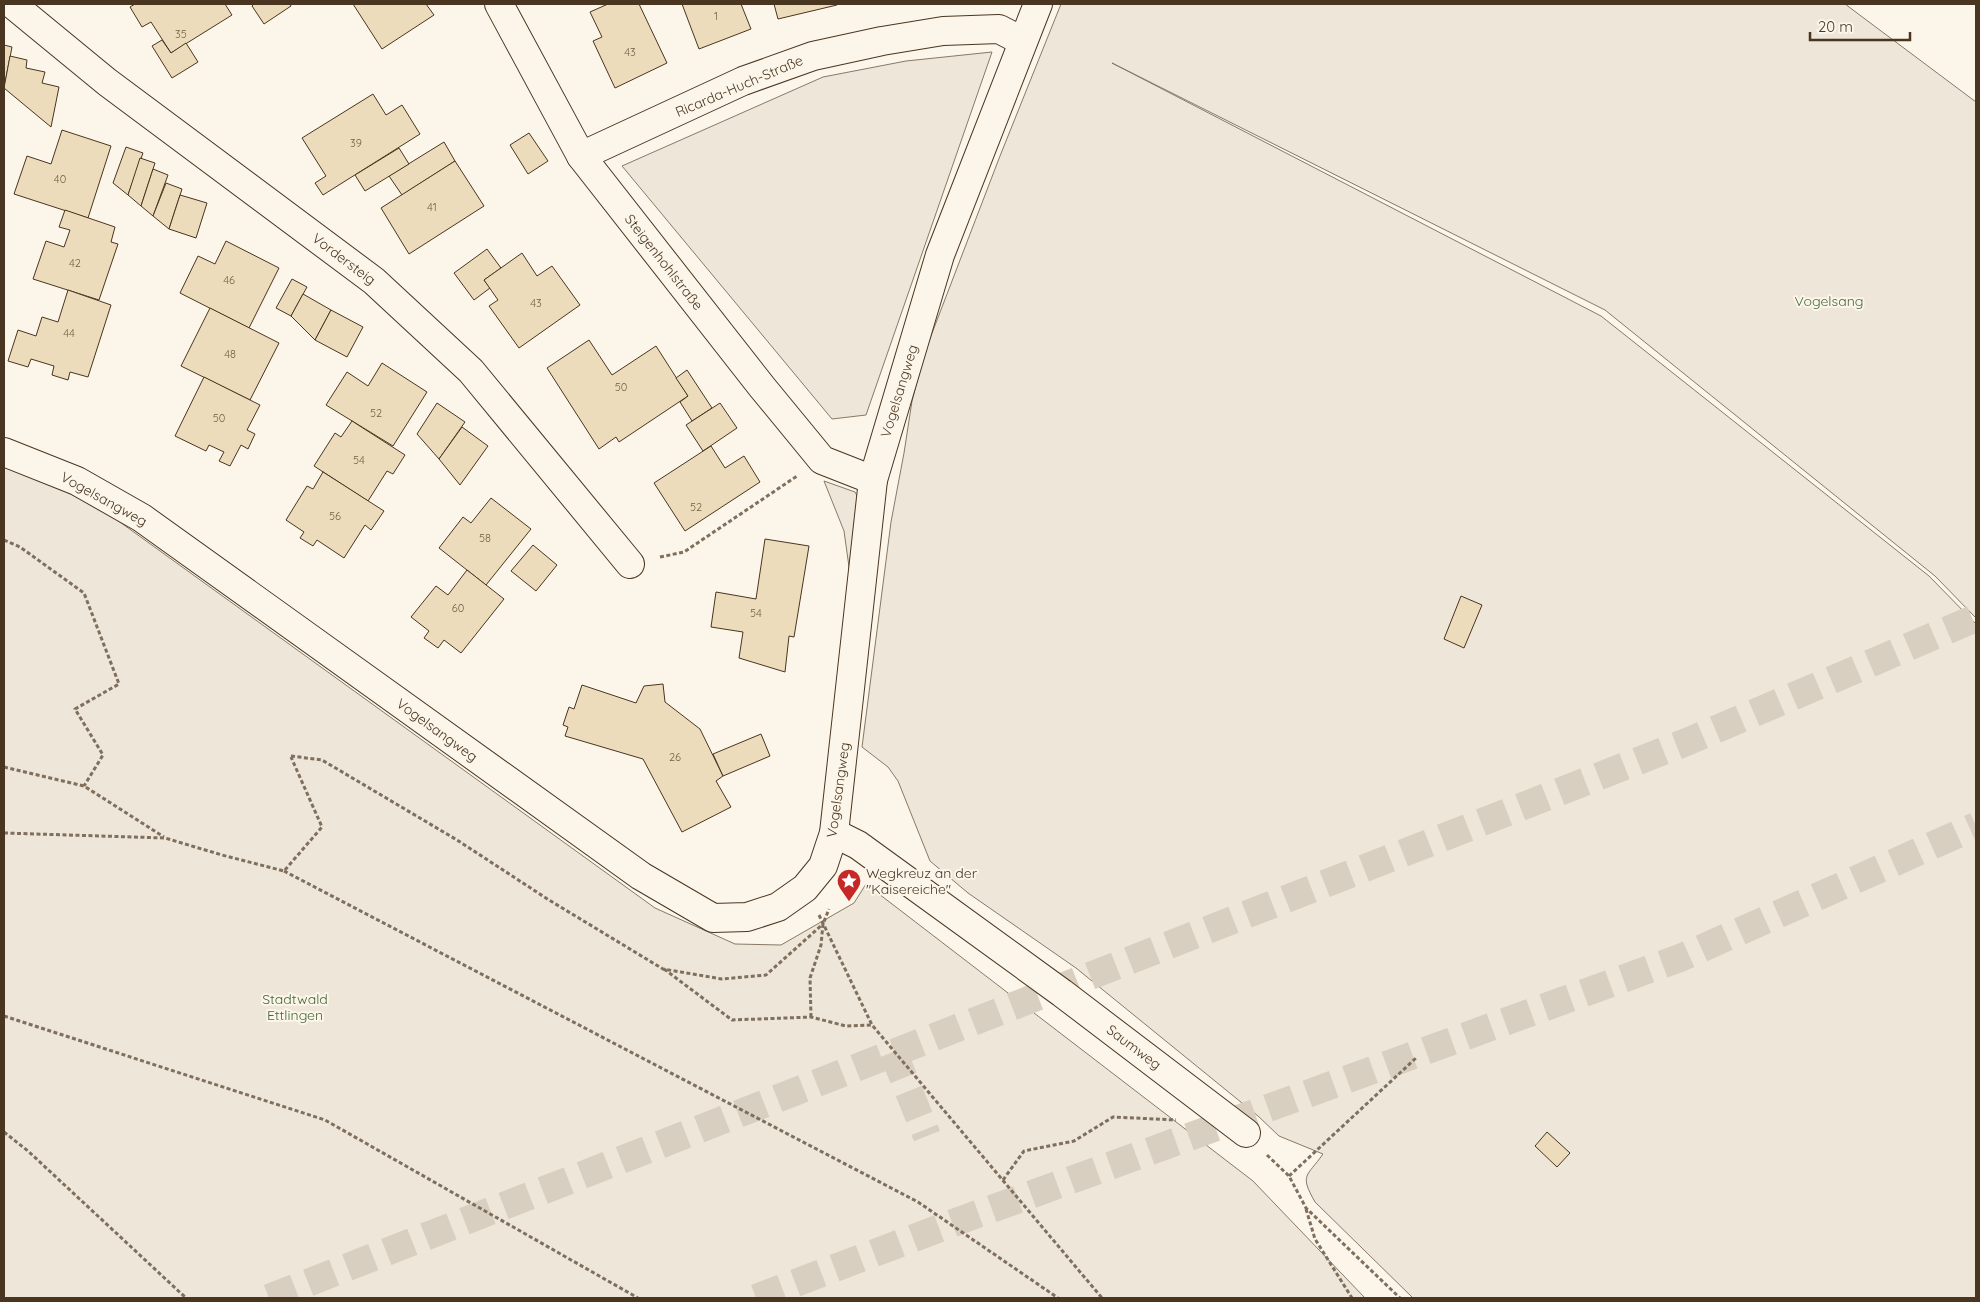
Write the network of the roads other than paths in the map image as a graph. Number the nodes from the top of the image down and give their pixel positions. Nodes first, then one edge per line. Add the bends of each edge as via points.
1 (12, 4) edge
2 (499, 4) edge
3 (1038, 4) edge
4 (1022, 41) junction
5 (581, 156) junction
6 (4, 452) edge
7 (873, 480) junction
8 (630, 564) road end
9 (834, 833) junction
10 (1246, 1133) road end

1 - 8 street, Vordersteig via 107,82 374,281 471,371
2 - 5 street, Steigenhohlstraße
3 - 4 street, Vogelsangweg
4 - 5 street, Ricarda-Huch-Straße via 999,29 943,31 812,56 743,81
4 - 7 street, Vogelsangweg via 940,255
5 - 7 street, Steigenhohlstraße via 822,460
6 - 9 street, Vogelsangweg via 77,481 142,518 641,876 713,918 747,917 778,907 805,888 823,866
7 - 9 street, Vogelsangweg
9 - 10 street, Saumweg via 858,845 1070,999

